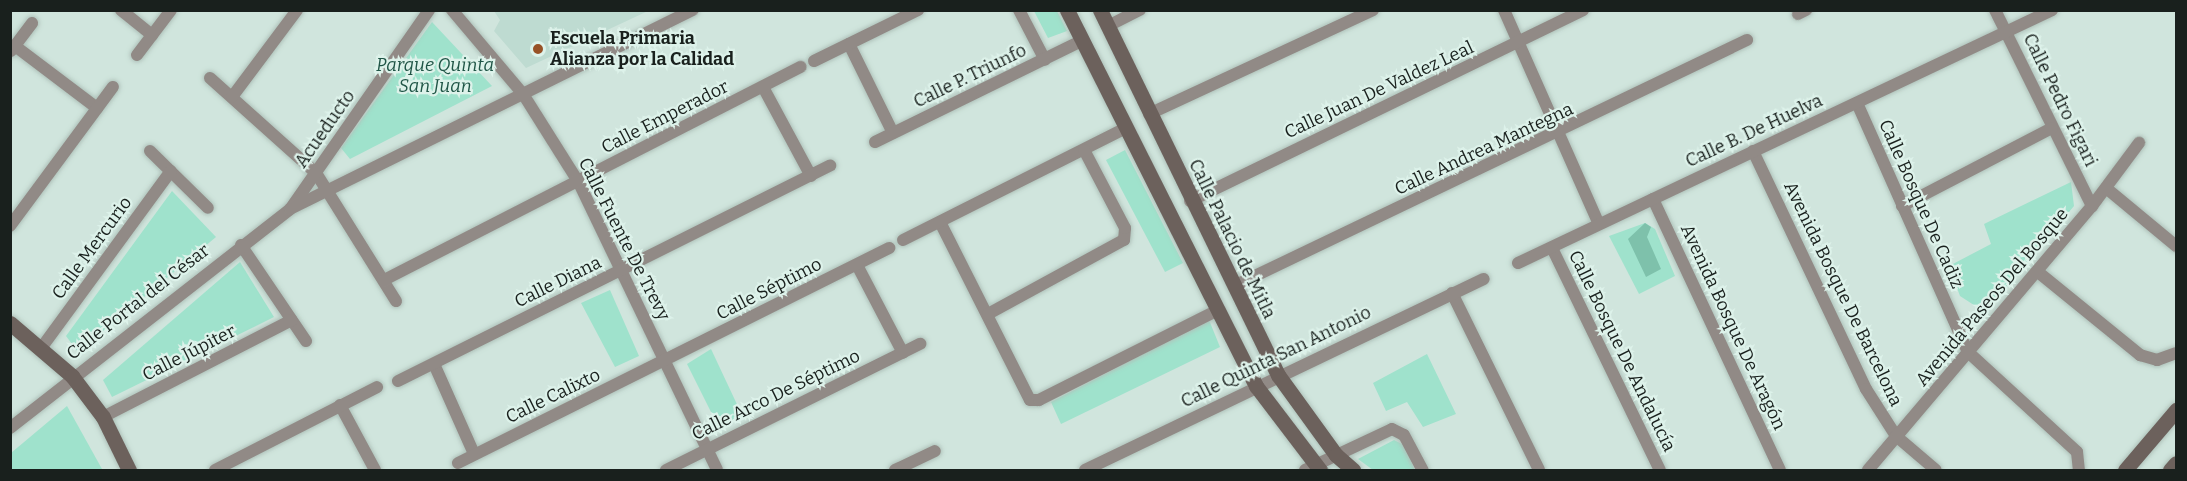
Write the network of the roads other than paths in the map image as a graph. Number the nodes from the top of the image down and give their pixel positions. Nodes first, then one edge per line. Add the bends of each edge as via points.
1 (121, 10) edge
2 (171, 10) edge
3 (297, 10) edge
4 (429, 10) edge
5 (452, 10) edge
6 (692, 10) edge
7 (918, 10) edge
8 (1019, 10) edge
9 (1067, 10) edge
10 (1100, 10) edge
11 (1140, 10) edge
12 (1373, 10) edge
13 (1504, 10) edge
14 (1583, 10) edge
15 (1995, 10) edge
16 (2052, 10) edge
17 (32, 23) dead end
18 (1108, 26) junction
19 (2006, 33) junction
20 (152, 35) junction
21 (1748, 40) dead end
22 (1081, 41) junction
23 (849, 44) junction
24 (1519, 44) junction
25 (13, 49) edge
26 (137, 55) dead end
27 (1044, 60) junction
28 (814, 61) dead end
29 (801, 67) dead end
30 (210, 78) dead end
31 (113, 87) dead end
32 (763, 87) junction
33 (523, 94) junction
34 (232, 97) junction
35 (1857, 103) junction
36 (97, 108) junction
37 (1149, 114) junction
38 (2052, 128) junction
39 (1124, 129) junction
40 (893, 134) junction
41 (1559, 134) junction
42 (874, 142) dead end
43 (2139, 143) dead end
44 (1084, 150) junction
45 (1753, 151) junction
46 (150, 152) dead end
47 (830, 166) dead end
48 (171, 171) junction
49 (316, 173) junction
50 (811, 176) junction
51 (579, 183) junction
52 (2106, 188) junction
53 (330, 192) junction
54 (1653, 199) junction
55 (1190, 201) junction
56 (1902, 206) junction
57 (2092, 206) junction
58 (208, 208) dead end
59 (290, 209) junction
60 (940, 222) junction
61 (1599, 224) junction
62 (10, 226) edge
63 (903, 240) dead end
64 (242, 245) junction
65 (2176, 246) edge
66 (889, 248) dead end
67 (1552, 248) junction
68 (1518, 263) dead end
69 (857, 265) junction
70 (623, 270) junction
71 (2037, 272) junction
72 (1484, 279) dead end
73 (384, 280) junction
74 (1234, 286) junction
75 (1452, 293) junction
76 (396, 302) dead end
77 (1216, 311) junction
78 (988, 314) junction
79 (292, 320) junction
80 (10, 323) edge
81 (306, 341) dead end
82 (920, 344) dead end
83 (42, 347) junction
84 (1968, 352) junction
85 (903, 353) junction
86 (2176, 353) edge
87 (664, 362) junction
88 (434, 364) junction
89 (1278, 375) junction
90 (72, 376) junction
91 (398, 381) dead end
92 (1256, 386) junction
93 (376, 387) dead end
94 (340, 405) junction
95 (2176, 410) edge
96 (103, 417) junction
97 (10, 428) edge
98 (1896, 436) junction
99 (706, 450) junction
100 (935, 452) dead end
101 (474, 454) junction
102 (1336, 455) junction
103 (2176, 463) edge
104 (458, 464) dead end
105 (1313, 469) edge
106 (129, 471) edge
107 (215, 471) edge
108 (375, 471) edge
109 (666, 471) edge
110 (717, 471) edge
111 (895, 471) edge
112 (1085, 471) edge
113 (1353, 471) edge
114 (1423, 471) edge
115 (1539, 471) edge
116 (1660, 471) edge
117 (1780, 471) edge
118 (1868, 471) edge
119 (1936, 471) edge
120 (2079, 471) edge
121 (2125, 471) edge
122 (2170, 471) edge

1 - 20 street
2 - 20 street
3 - 34 street
4 - 49 street, Acueducto
5 - 33 street, Calle Fuente De Trevy
6 - 33 street
7 - 23 street
8 - 27 street
9 - 22 main road
10 - 18 main road, Calle Palacio de Mitla
11 - 18 street
12 - 37 street
13 - 24 street
14 - 24 street, Calle Juan De Valdez Leal
15 - 19 street, Calle Pedro Figari
16 - 19 street, Calle B. De Huelva
17 - 25 street
18 - 37 main road, Calle Palacio de Mitla
19 - 35 street, Calle B. De Huelva
19 - 38 street, Calle Pedro Figari
20 - 26 street
21 - 41 street, Calle Andrea Mantegna
22 - 27 street, Calle P. Triunfo
22 - 39 main road
23 - 28 street
23 - 40 street
24 - 41 street
24 - 55 street, Calle Juan De Valdez Leal
25 - 36 street
27 - 40 street, Calle P. Triunfo
29 - 32 street, Calle Emperador
30 - 34 street
31 - 36 street
32 - 50 street
32 - 51 street, Calle Emperador
33 - 51 street, Calle Fuente De Trevy
33 - 53 street
34 - 49 street
35 - 45 street, Calle B. De Huelva
35 - 56 street, Calle Bosque De Cadiz
36 - 62 street
37 - 55 main road, Calle Palacio de Mitla
38 - 56 street
38 - 57 street, Calle Pedro Figari
39 - 44 street
39 - 77 main road
40 - 42 street, Calle P. Triunfo
41 - 61 street
41 - 74 street, Calle Andrea Mantegna
43 - 52 street, Avenida Paseos Del Bosque
44 - 60 street
44 - 78 street via 1125,228 1124,240
45 - 54 street, Calle B. De Huelva
45 - 98 street, Avenida Bosque De Barcelona via 1866,389
46 - 48 street
47 - 50 street, Calle Diana
48 - 58 street
48 - 83 street, Calle Mercurio
49 - 53 street
49 - 59 street, Acueducto
50 - 70 street, Calle Diana
51 - 70 street, Calle Fuente De Trevy
51 - 73 street, Calle Emperador
52 - 57 street, Avenida Paseos Del Bosque
52 - 65 street
53 - 59 street
53 - 73 street
54 - 61 street, Calle B. De Huelva
54 - 117 street, Avenida Bosque De Aragón
55 - 74 main road, Calle Palacio de Mitla
56 - 84 street, Calle Bosque De Cadiz
57 - 71 street, Avenida Paseos Del Bosque
59 - 64 street, Calle Portal del César
60 - 63 street
60 - 78 street
61 - 67 street, Calle B. De Huelva
64 - 79 street
64 - 90 street, Calle Portal del César
66 - 69 street, Calle Séptimo
67 - 68 street, Calle B. De Huelva
67 - 116 street, Calle Bosque De Andalucía
69 - 85 street
69 - 87 street, Calle Séptimo
70 - 87 street, Calle Fuente De Trevy
70 - 88 street, Calle Diana
71 - 84 street, Avenida Paseos Del Bosque
71 - 86 street via 2140,355 2157,360
72 - 75 street, Calle Quinta San Antonio
73 - 76 street
74 - 89 main road, Calle Palacio de Mitla
75 - 89 street, Calle Quinta San Antonio
75 - 115 street
77 - 78 street via 1039,400 1026,396
77 - 92 main road
79 - 81 street
79 - 96 street, Calle Júpiter
80 - 83 main road
82 - 85 street, Calle Arco De Séptimo
83 - 90 main road
84 - 98 street, Avenida Paseos Del Bosque
84 - 120 street via 2077,452
85 - 99 street, Calle Arco De Séptimo
87 - 99 street, Calle Fuente De Trevy
87 - 101 street, Calle Calixto
88 - 91 street, Calle Diana
88 - 101 street
89 - 92 street, Calle Quinta San Antonio
89 - 102 main road, Calle Palacio de Mitla
90 - 96 main road
90 - 97 street, Calle Portal del César
92 - 105 main road
92 - 112 street, Calle Quinta San Antonio
93 - 94 street
94 - 107 street
94 - 108 street
95 - 121 main road
96 - 106 main road
98 - 118 street, Avenida Paseos Del Bosque
98 - 119 street, Avenida Bosque De Barcelona
99 - 109 street, Calle Arco De Séptimo
99 - 110 street, Calle Fuente De Trevy
100 - 111 street
101 - 104 street, Calle Calixto
102 - 105 street
102 - 113 main road, Calle Palacio de Mitla
102 - 114 street via 1386,430 1398,430
103 - 122 main road

